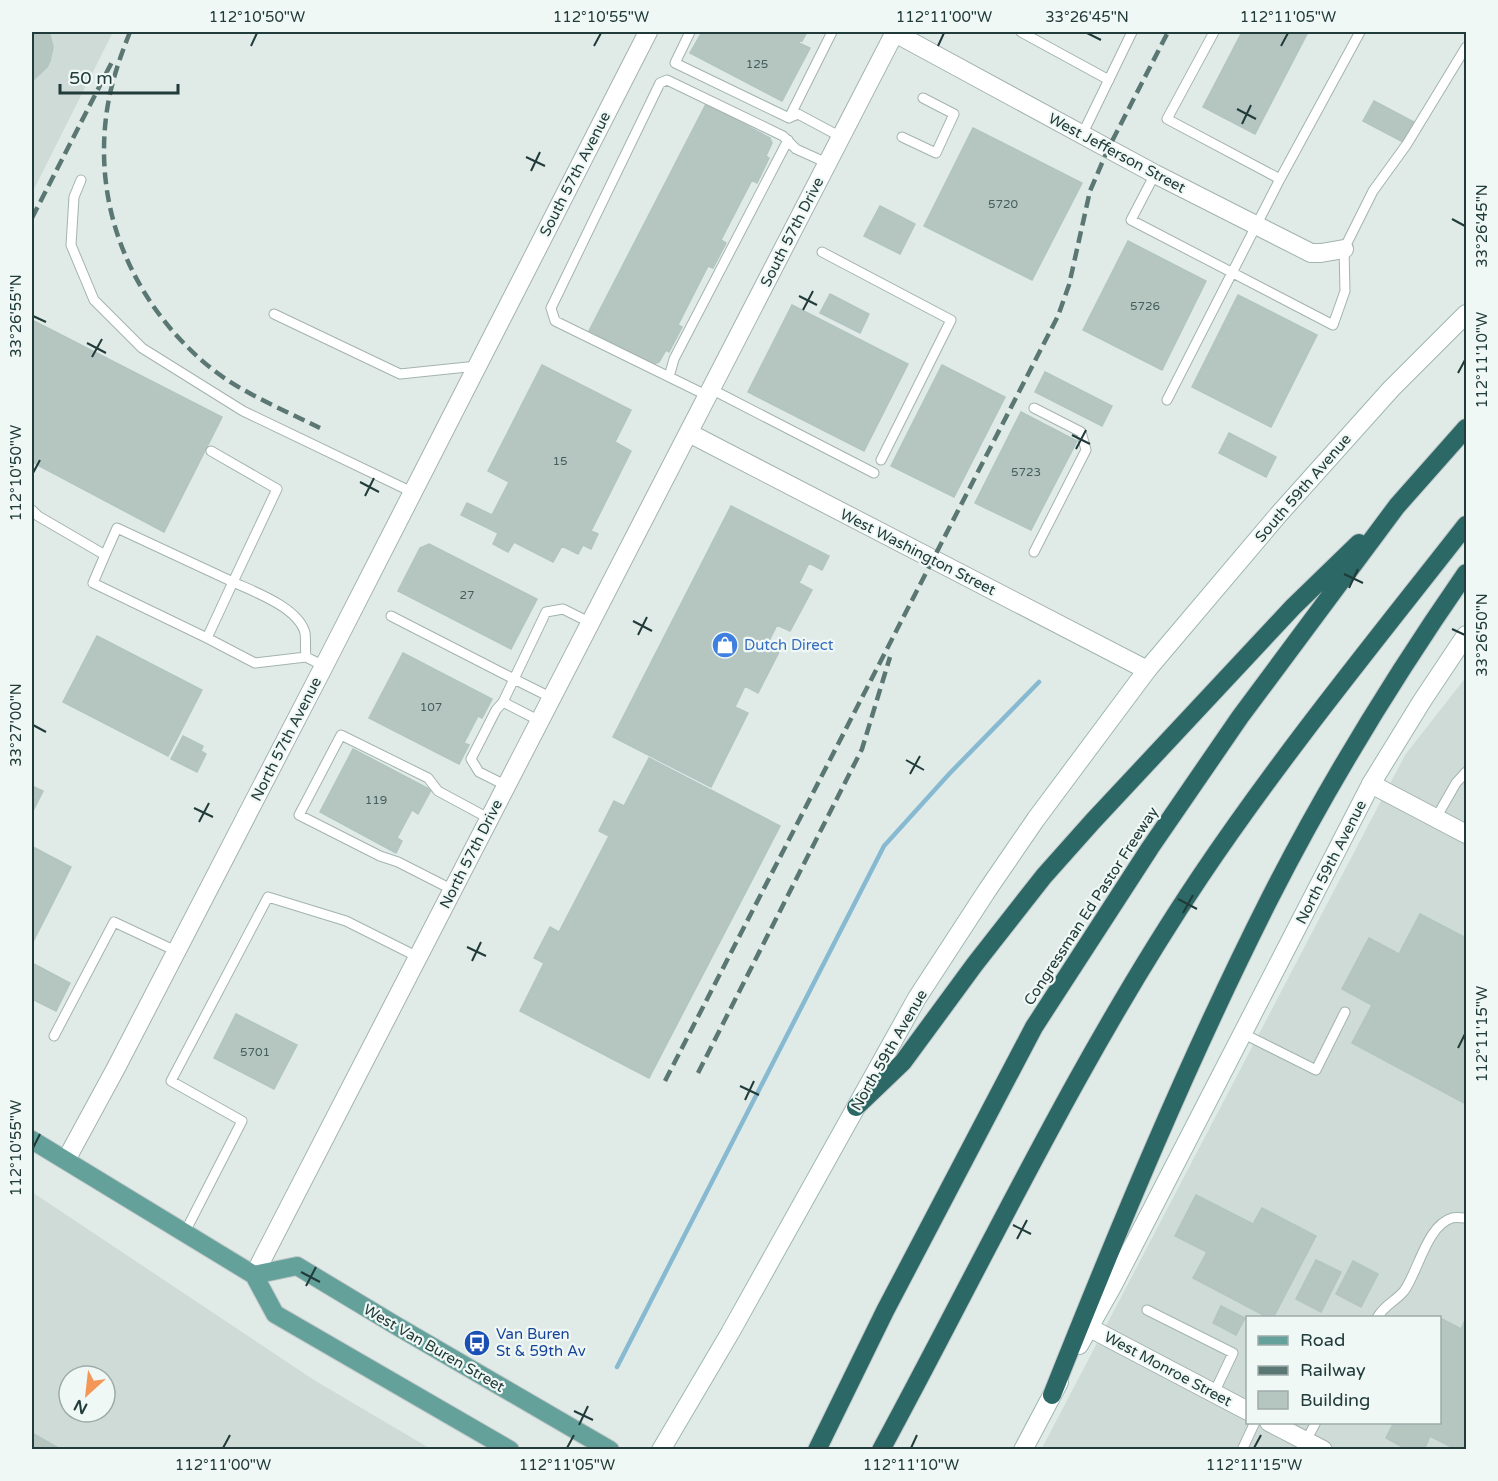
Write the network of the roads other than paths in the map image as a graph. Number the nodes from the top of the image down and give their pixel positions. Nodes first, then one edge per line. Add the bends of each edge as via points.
1 (648, 32) edge
2 (690, 32) edge
3 (832, 32) edge
4 (895, 32) edge
5 (1021, 32) edge
6 (1132, 32) edge
7 (1214, 32) edge
8 (1360, 32) edge
9 (1467, 47) edge
10 (1108, 80) junction
11 (923, 98) dead end
12 (789, 118) junction
13 (1082, 135) junction
14 (841, 137) junction
15 (902, 137) dead end
16 (788, 140) junction
17 (828, 163) junction
18 (1155, 174) junction
19 (1280, 179) junction
20 (81, 180) dead end
21 (1257, 225) junction
22 (1344, 249) junction
23 (822, 252) dead end
24 (1232, 272) junction
25 (273, 314) dead end
26 (1467, 314) edge
27 (502, 316) joint
28 (477, 366) junction
29 (669, 377) junction
30 (710, 393) junction
31 (1167, 400) dead end
32 (1034, 408) dead end
33 (1467, 428) edge
34 (689, 433) junction
35 (211, 451) dead end
36 (881, 460) dead end
37 (874, 473) dead end
38 (412, 492) junction
39 (1398, 506) junction
40 (32, 510) edge
41 (1467, 525) edge
42 (1034, 552) dead end
43 (105, 555) junction
44 (1467, 573) edge
45 (234, 582) junction
46 (391, 616) dead end
47 (591, 623) junction
48 (1467, 636) edge
49 (207, 638) junction
50 (306, 657) junction
51 (324, 666) junction
52 (1147, 670) junction
53 (514, 679) junction
54 (552, 698) junction
55 (503, 702) junction
56 (540, 721) junction
57 (1467, 772) edge
58 (1371, 784) junction
59 (507, 786) junction
60 (1436, 818) junction
61 (490, 819) junction
62 (1467, 834) edge
63 (453, 890) junction
64 (176, 951) junction
65 (418, 957) junction
66 (1345, 1012) dead end
67 (1242, 1033) junction
68 (54, 1036) dead end
69 (856, 1107) junction
70 (32, 1140) edge
71 (66, 1160) junction
72 (1467, 1218) edge
73 (185, 1232) junction
74 (254, 1275) junction
75 (1148, 1310) dead end
76 (1378, 1316) edge
77 (1088, 1327) junction
78 (1214, 1393) junction
79 (1052, 1395) junction
80 (1246, 1410) edge
81 (1254, 1424) edge
82 (1273, 1424) edge
83 (1316, 1424) edge
84 (1315, 1445) edge
85 (510, 1449) edge
86 (610, 1449) edge
87 (662, 1449) edge
88 (817, 1449) edge
89 (881, 1449) edge
90 (1023, 1449) edge
91 (1242, 1449) edge

1 - 27 street, South 57th Avenue
2 - 12 lane via 675,63
3 - 12 lane
4 - 13 street, West Jefferson Street
4 - 14 street, South 57th Drive
5 - 10 lane
6 - 10 lane
7 - 19 lane via 1167,119
8 - 19 lane
9 - 22 lane via 1373,191
10 - 13 lane
11 - 15 lane via 954,114 936,153
12 - 14 lane via 798,114
13 - 18 street, West Jefferson Street
14 - 17 street, South 57th Drive
16 - 17 lane via 796,149
16 - 29 lane via 674,359
16 - 29 lane via 667,80 660,83 551,308 555,321
17 - 30 street, South 57th Drive
18 - 21 street, West Jefferson Street
18 - 24 lane via 1131,220
19 - 21 lane
20 - 38 lane via 74,197 70,245 94,300 142,348 243,411
21 - 22 street, West Jefferson Street via 1311,253
21 - 24 lane
22 - 24 lane via 1345,291 1333,325
23 - 36 lane via 951,320
24 - 31 lane
25 - 28 lane via 400,374
26 - 52 street, South 59th Avenue via 1391,389
27 - 28 street, North 57th Avenue
28 - 38 street, North 57th Avenue
29 - 30 lane
30 - 34 street, South 57th Drive
30 - 37 lane
32 - 42 lane via 1081,432 1086,450
33 - 39 highway, Congressman Ed Pastor Freeway
34 - 47 street, North 57th Drive
34 - 52 street, West Washington Street
35 - 45 lane via 277,489
38 - 51 street, North 57th Avenue
39 - 69 highway via 1293,607 1093,821 1044,876 903,1062
39 - 88 highway, Congressman Ed Pastor Freeway via 1240,717 1034,1027
40 - 43 lane
41 - 89 highway via 1294,746 1200,876 1037,1152
43 - 45 lane via 117,528
43 - 49 lane via 93,583
44 - 79 highway via 1365,731 1270,898 1204,1036
45 - 49 lane
45 - 50 lane via 292,613 305,631
46 - 53 lane
47 - 53 lane via 563,609 546,612
47 - 54 street, North 57th Drive
48 - 58 street
49 - 50 lane via 255,663
50 - 51 lane
51 - 64 street, North 57th Avenue
52 - 69 street, North 59th Avenue via 988,889 917,998
53 - 54 lane
53 - 55 lane
54 - 56 street, North 57th Drive
55 - 56 lane
55 - 59 lane via 471,759 479,772
56 - 59 street, North 57th Drive
57 - 60 lane
58 - 60 street
58 - 67 street, North 59th Avenue
59 - 61 street, North 57th Drive
60 - 62 street
61 - 63 street, North 57th Drive
61 - 63 lane via 438,791 428,778 341,735 299,815
63 - 65 street, North 57th Drive
64 - 68 lane via 114,922
64 - 71 street, North 57th Avenue
65 - 73 lane via 346,921 268,897 171,1081 242,1121
65 - 74 street, North 57th Drive
66 - 67 lane via 1316,1070
67 - 77 street, North 59th Avenue
69 - 87 street, North 59th Avenue
70 - 71 main road
71 - 73 main road
72 - 76 lane via 1453,1217 1440,1225 1404,1290
73 - 74 main road
74 - 85 main road via 275,1314
74 - 86 main road, West Van Buren Street via 297,1266
75 - 78 lane via 1233,1353
77 - 78 street, West Monroe Street
77 - 79 street, North 59th Avenue
78 - 80 street, West Monroe Street
79 - 90 street, North 59th Avenue
81 - 91 lane
82 - 84 street
83 - 84 lane

